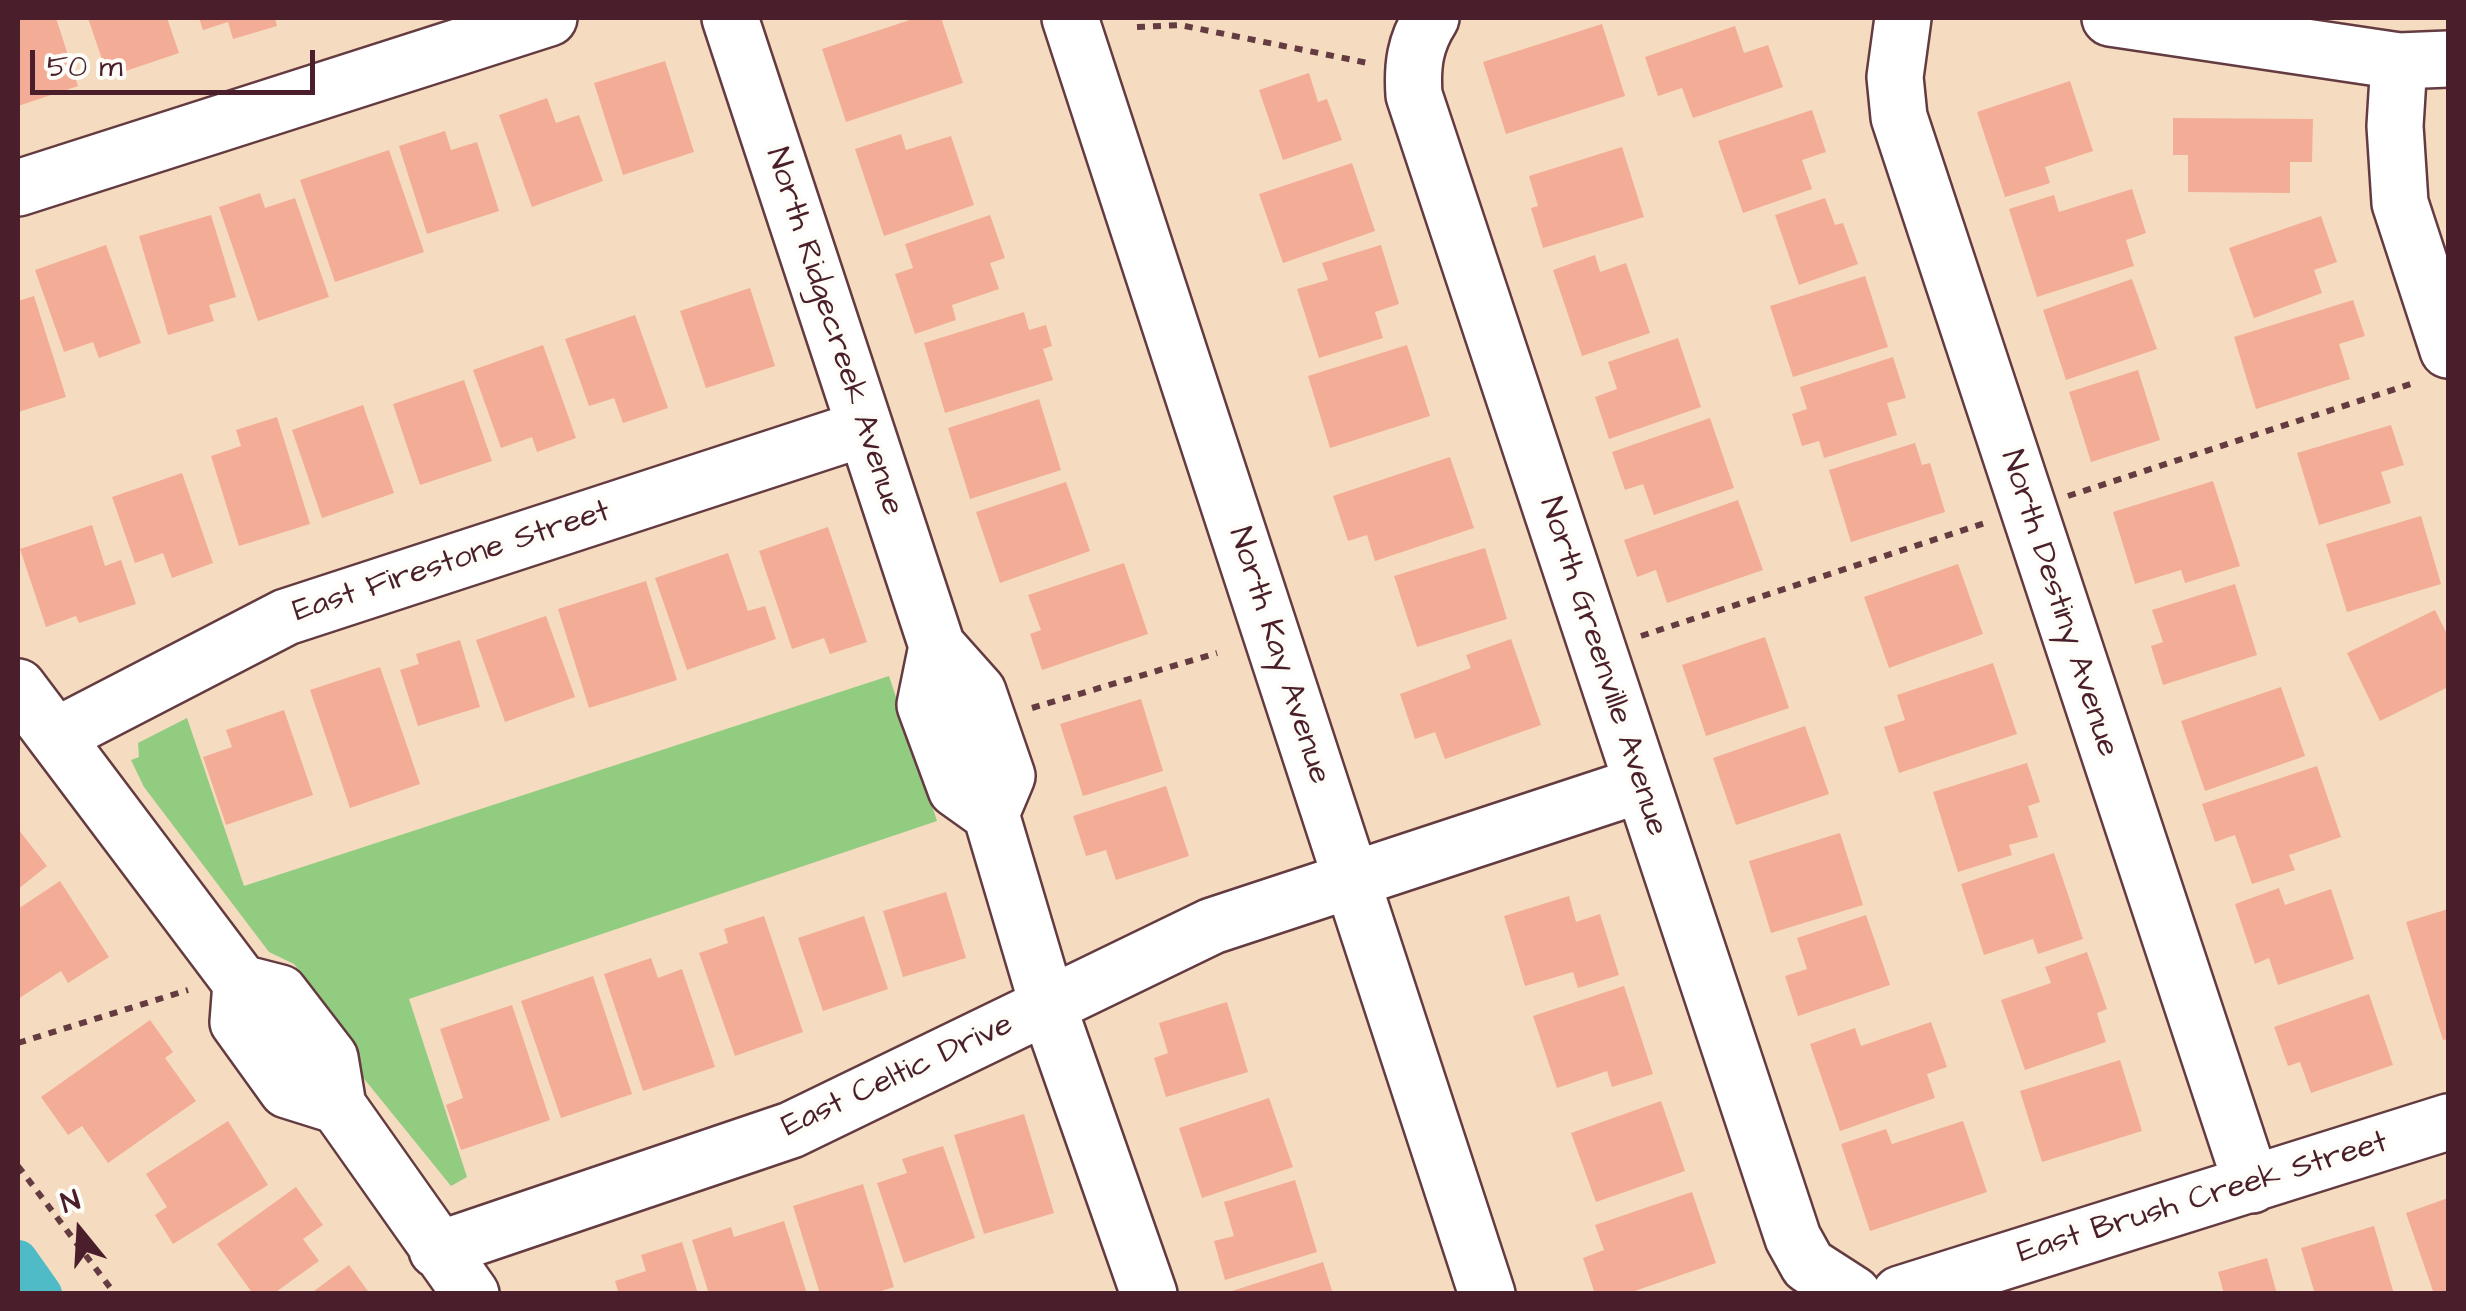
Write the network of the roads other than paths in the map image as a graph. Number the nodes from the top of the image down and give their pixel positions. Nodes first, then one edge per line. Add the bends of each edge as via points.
1 (549, 18) edge
2 (730, 18) edge
3 (1070, 18) edge
4 (1903, 18) edge
5 (2110, 18) edge
6 (1408, 40) edge
7 (2424, 60) edge
8 (18, 188) edge
9 (2435, 365) edge
10 (865, 428) junction
11 (937, 646) junction
12 (18, 687) edge
13 (56, 736) junction
14 (1640, 785) junction
15 (992, 814) junction
16 (1348, 880) junction
17 (1048, 1006) junction
18 (2448, 1122) edge
19 (2252, 1185) junction
20 (436, 1250) junction
21 (1842, 1288) edge
22 (472, 1294) edge
23 (1149, 1294) edge
24 (1488, 1294) edge
25 (1900, 1294) edge

1 - 8 street
2 - 10 street, North Ridgecreek Avenue
3 - 16 street, North Kay Avenue
4 - 19 street, North Destiny Avenue via 1895,77 1898,117
5 - 7 street
6 - 14 street, North Greenville Avenue via 1414,95
7 - 9 street via 2395,126 2400,203
10 - 11 street, North Ridgecreek Avenue
10 - 13 street, East Firestone Street via 286,616
11 - 15 street, North Ridgecreek Avenue via 978,692 1007,776
11 - 15 street via 924,706 956,789
12 - 13 street
13 - 20 street via 220,985 280,993 330,1058 338,1106
14 - 16 street, East Celtic Drive
14 - 21 street, North Greenville Avenue via 1793,1238 1808,1264
15 - 17 street
16 - 17 street, East Celtic Drive via 1212,926
16 - 24 street, North Kay Avenue
17 - 20 street, East Celtic Drive via 791,1130
17 - 23 street
18 - 19 street, East Brush Creek Street
19 - 25 street, East Brush Creek Street
20 - 22 street

